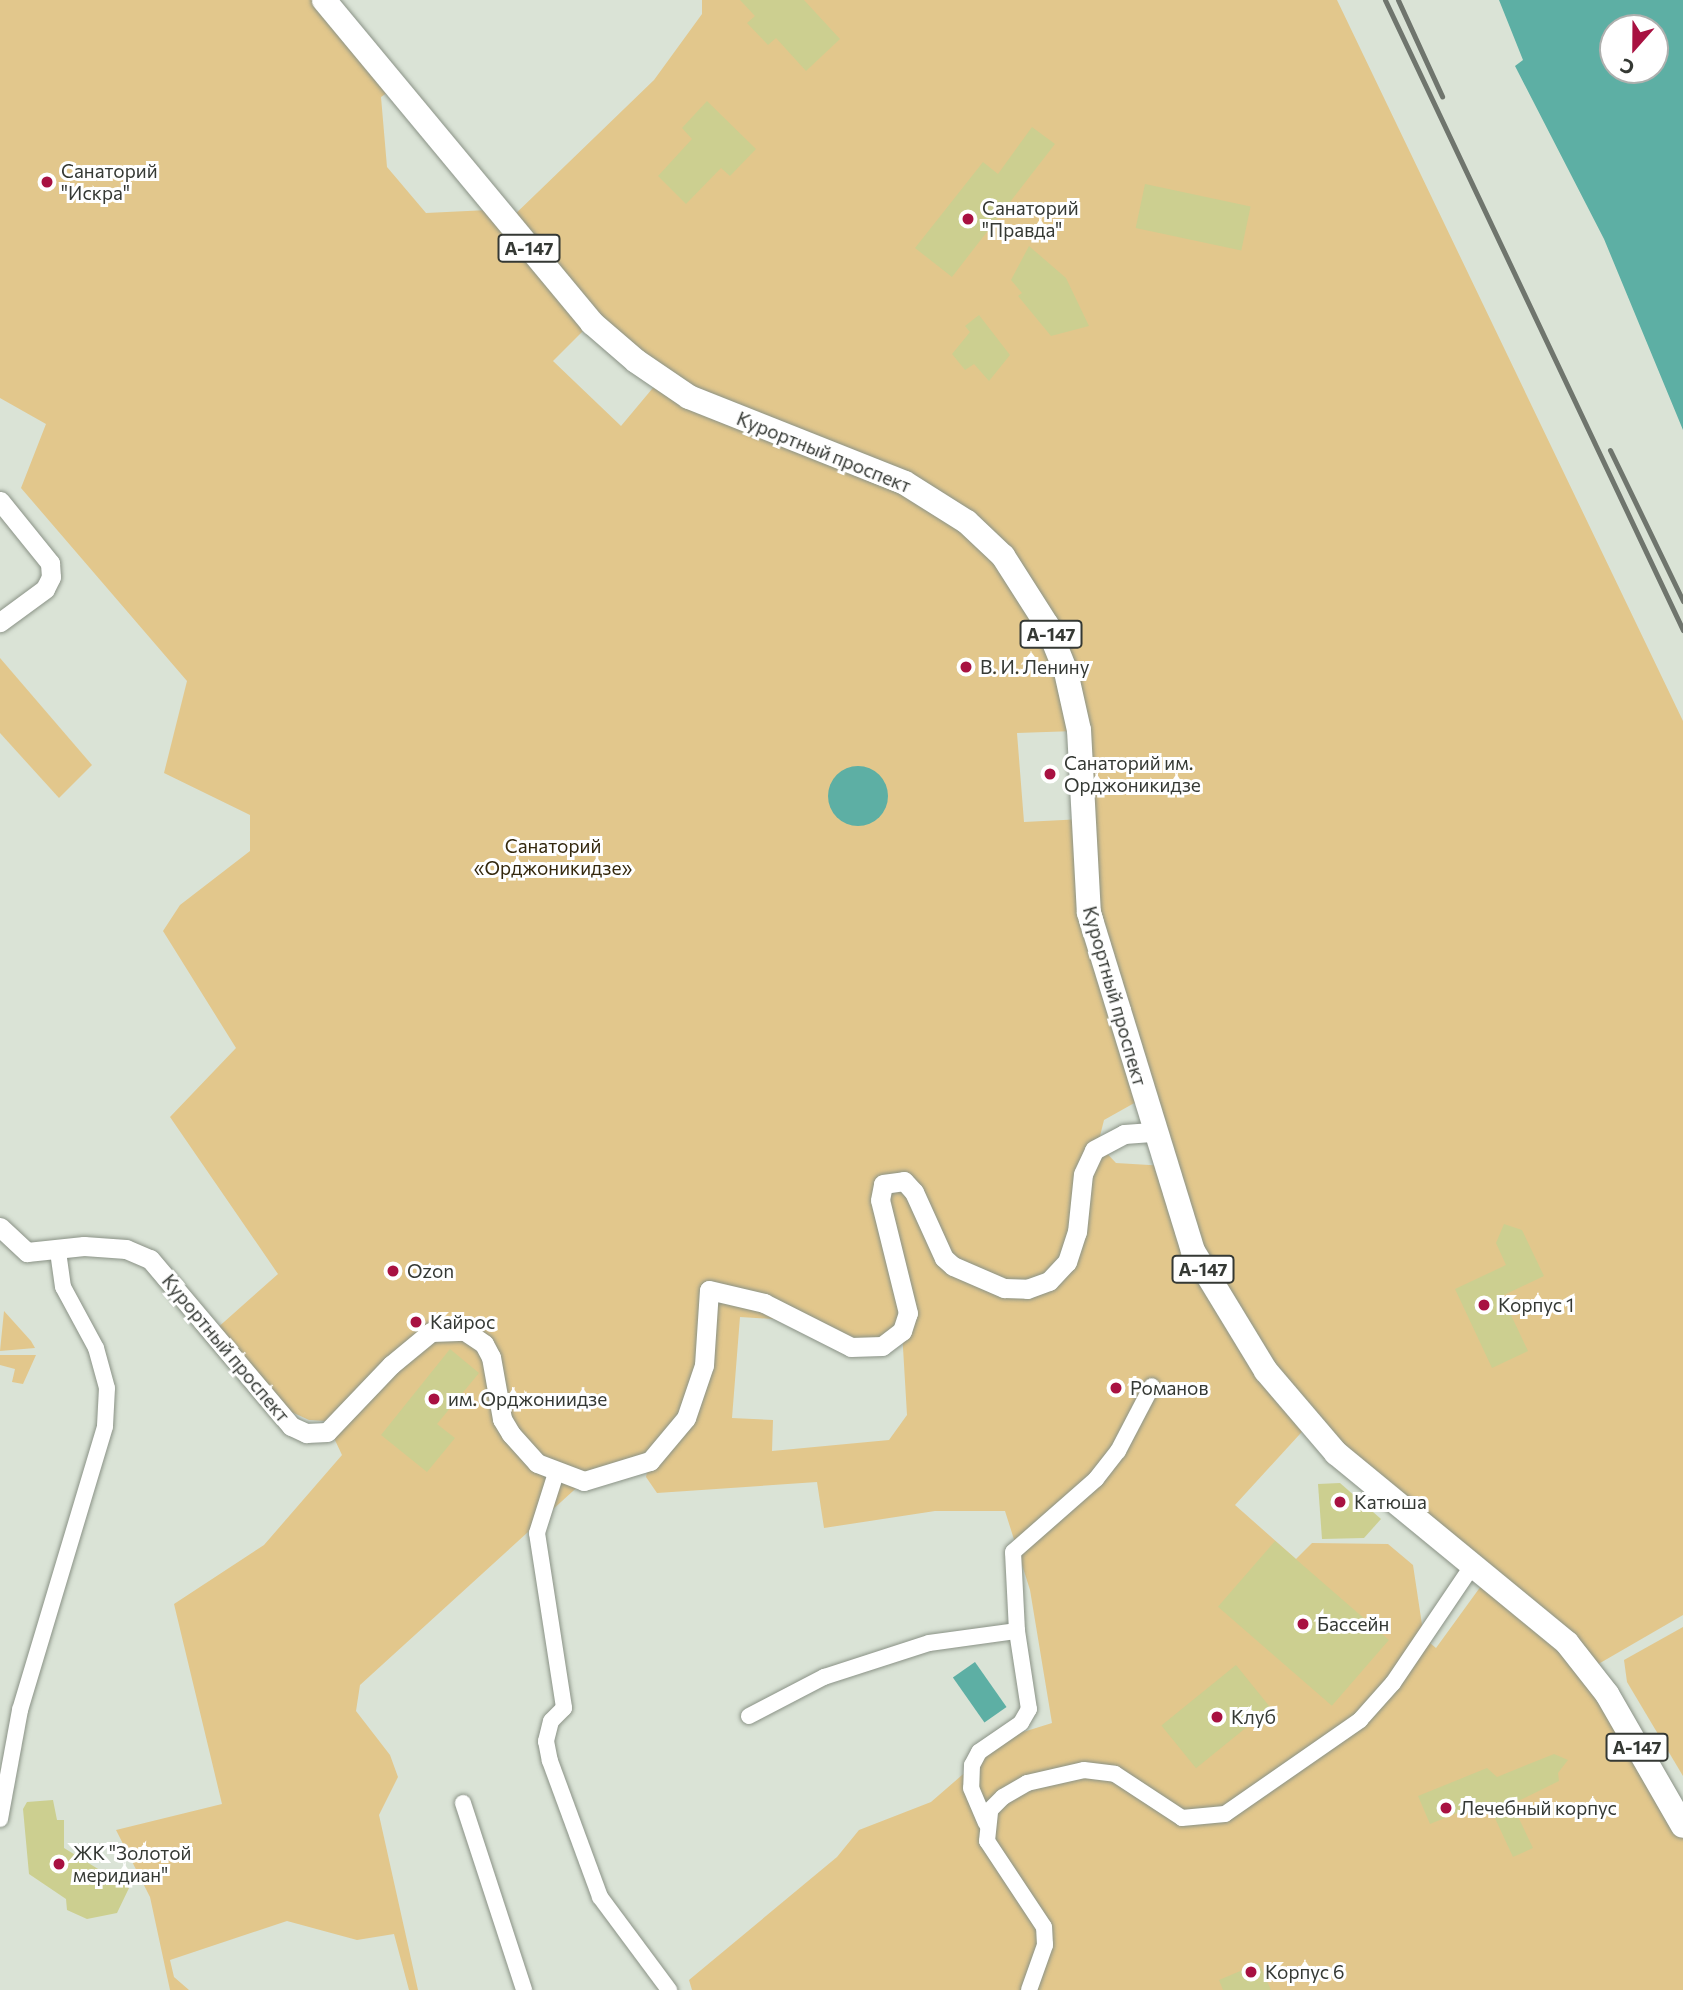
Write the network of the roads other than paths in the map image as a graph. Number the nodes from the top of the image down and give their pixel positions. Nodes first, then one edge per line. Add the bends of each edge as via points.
1 (324, 0) edge
2 (0, 501) edge
3 (0, 622) edge
4 (1155, 1132) junction
5 (0, 1227) edge
6 (58, 1251) junction
7 (1152, 1386) dead end
8 (556, 1473) junction
9 (1473, 1565) junction
10 (1017, 1631) junction
11 (749, 1716) dead end
12 (463, 1803) dead end
13 (0, 1819) edge
14 (986, 1823) junction
15 (1683, 1826) edge
16 (524, 1990) edge
17 (669, 1990) edge
18 (1029, 1990) edge

1 - 4 main road, Курортный проспект / А-147 via 592,323 636,361 689,397 905,483 967,522 1003,556 1047,625 1066,672 1079,730 1088,913
2 - 3 street via 50,563 51,577 45,589
4 - 8 street, Курортный проспект via 1124,1134 1094,1150 1083,1174 1077,1232 1067,1262 1049,1281 1027,1289 1004,1288 953,1266 944,1258 914,1192 904,1181 883,1184 880,1200 908,1313 892,1340 867,1350 851,1347 764,1303 709,1290 697,1394 664,1449 624,1473 584,1480
4 - 9 main road, Курортный проспект / А-147 via 1193,1251 1266,1371 1336,1453
5 - 6 street, Курортный проспект via 27,1252
6 - 8 street, Курортный проспект via 84,1246 126,1249 150,1259 291,1426 306,1433 327,1432 391,1365 431,1332 465,1331 484,1344 491,1357 502,1419 511,1434 537,1463
6 - 13 street via 63,1287 96,1348 107,1388 105,1426 14,1733
7 - 10 street via 1118,1451 1096,1479 1013,1552
8 - 17 street via 537,1533 565,1708 551,1721 546,1741 600,1896
9 - 14 street via 1393,1683 1360,1720 1225,1814 1182,1818 1115,1774 1084,1770 1027,1783 1003,1797
9 - 15 main road, Курортный проспект / А-147 via 1567,1643 1607,1694
10 - 11 street via 929,1643 824,1677
10 - 14 street via 1029,1709 1021,1723 979,1752 972,1765 971,1788
12 - 16 street
14 - 18 street via 993,1856 1044,1927 1041,1963

